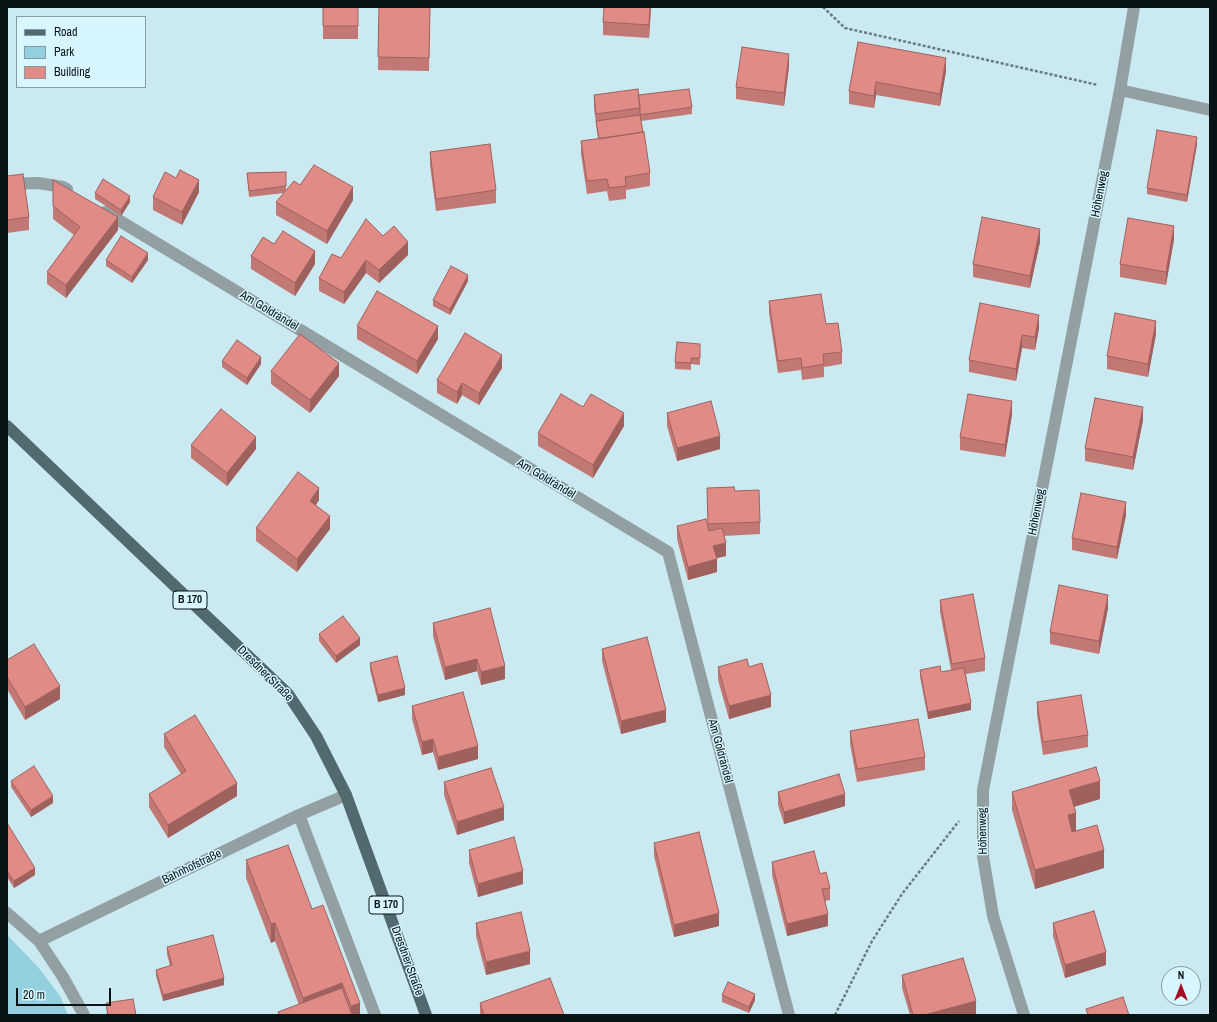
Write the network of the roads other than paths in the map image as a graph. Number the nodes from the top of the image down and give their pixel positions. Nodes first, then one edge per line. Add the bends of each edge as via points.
1 (1134, 7) edge
2 (1120, 90) junction
3 (1210, 110) edge
4 (7, 184) edge
5 (77, 195) edge
6 (97, 208) edge
7 (7, 426) edge
8 (346, 795) junction
9 (299, 815) junction
10 (7, 913) edge
11 (38, 941) junction
12 (84, 1015) edge
13 (375, 1015) edge
14 (426, 1015) edge
15 (789, 1015) edge
16 (1024, 1015) edge

1 - 2 street, Höhenweg
2 - 3 street
2 - 16 street, Höhenweg via 983,790 983,856 993,916
4 - 5 street via 38,183 63,187
6 - 15 street, Am Goldrändel via 668,552
7 - 8 main road, Dresdner Straße / B 170 via 288,694 316,736
8 - 9 street, Bahnhofstraße
8 - 14 main road, Dresdner Straße / B 170
9 - 11 street, Bahnhofstraße
9 - 13 street
10 - 11 street
11 - 12 street via 63,977

